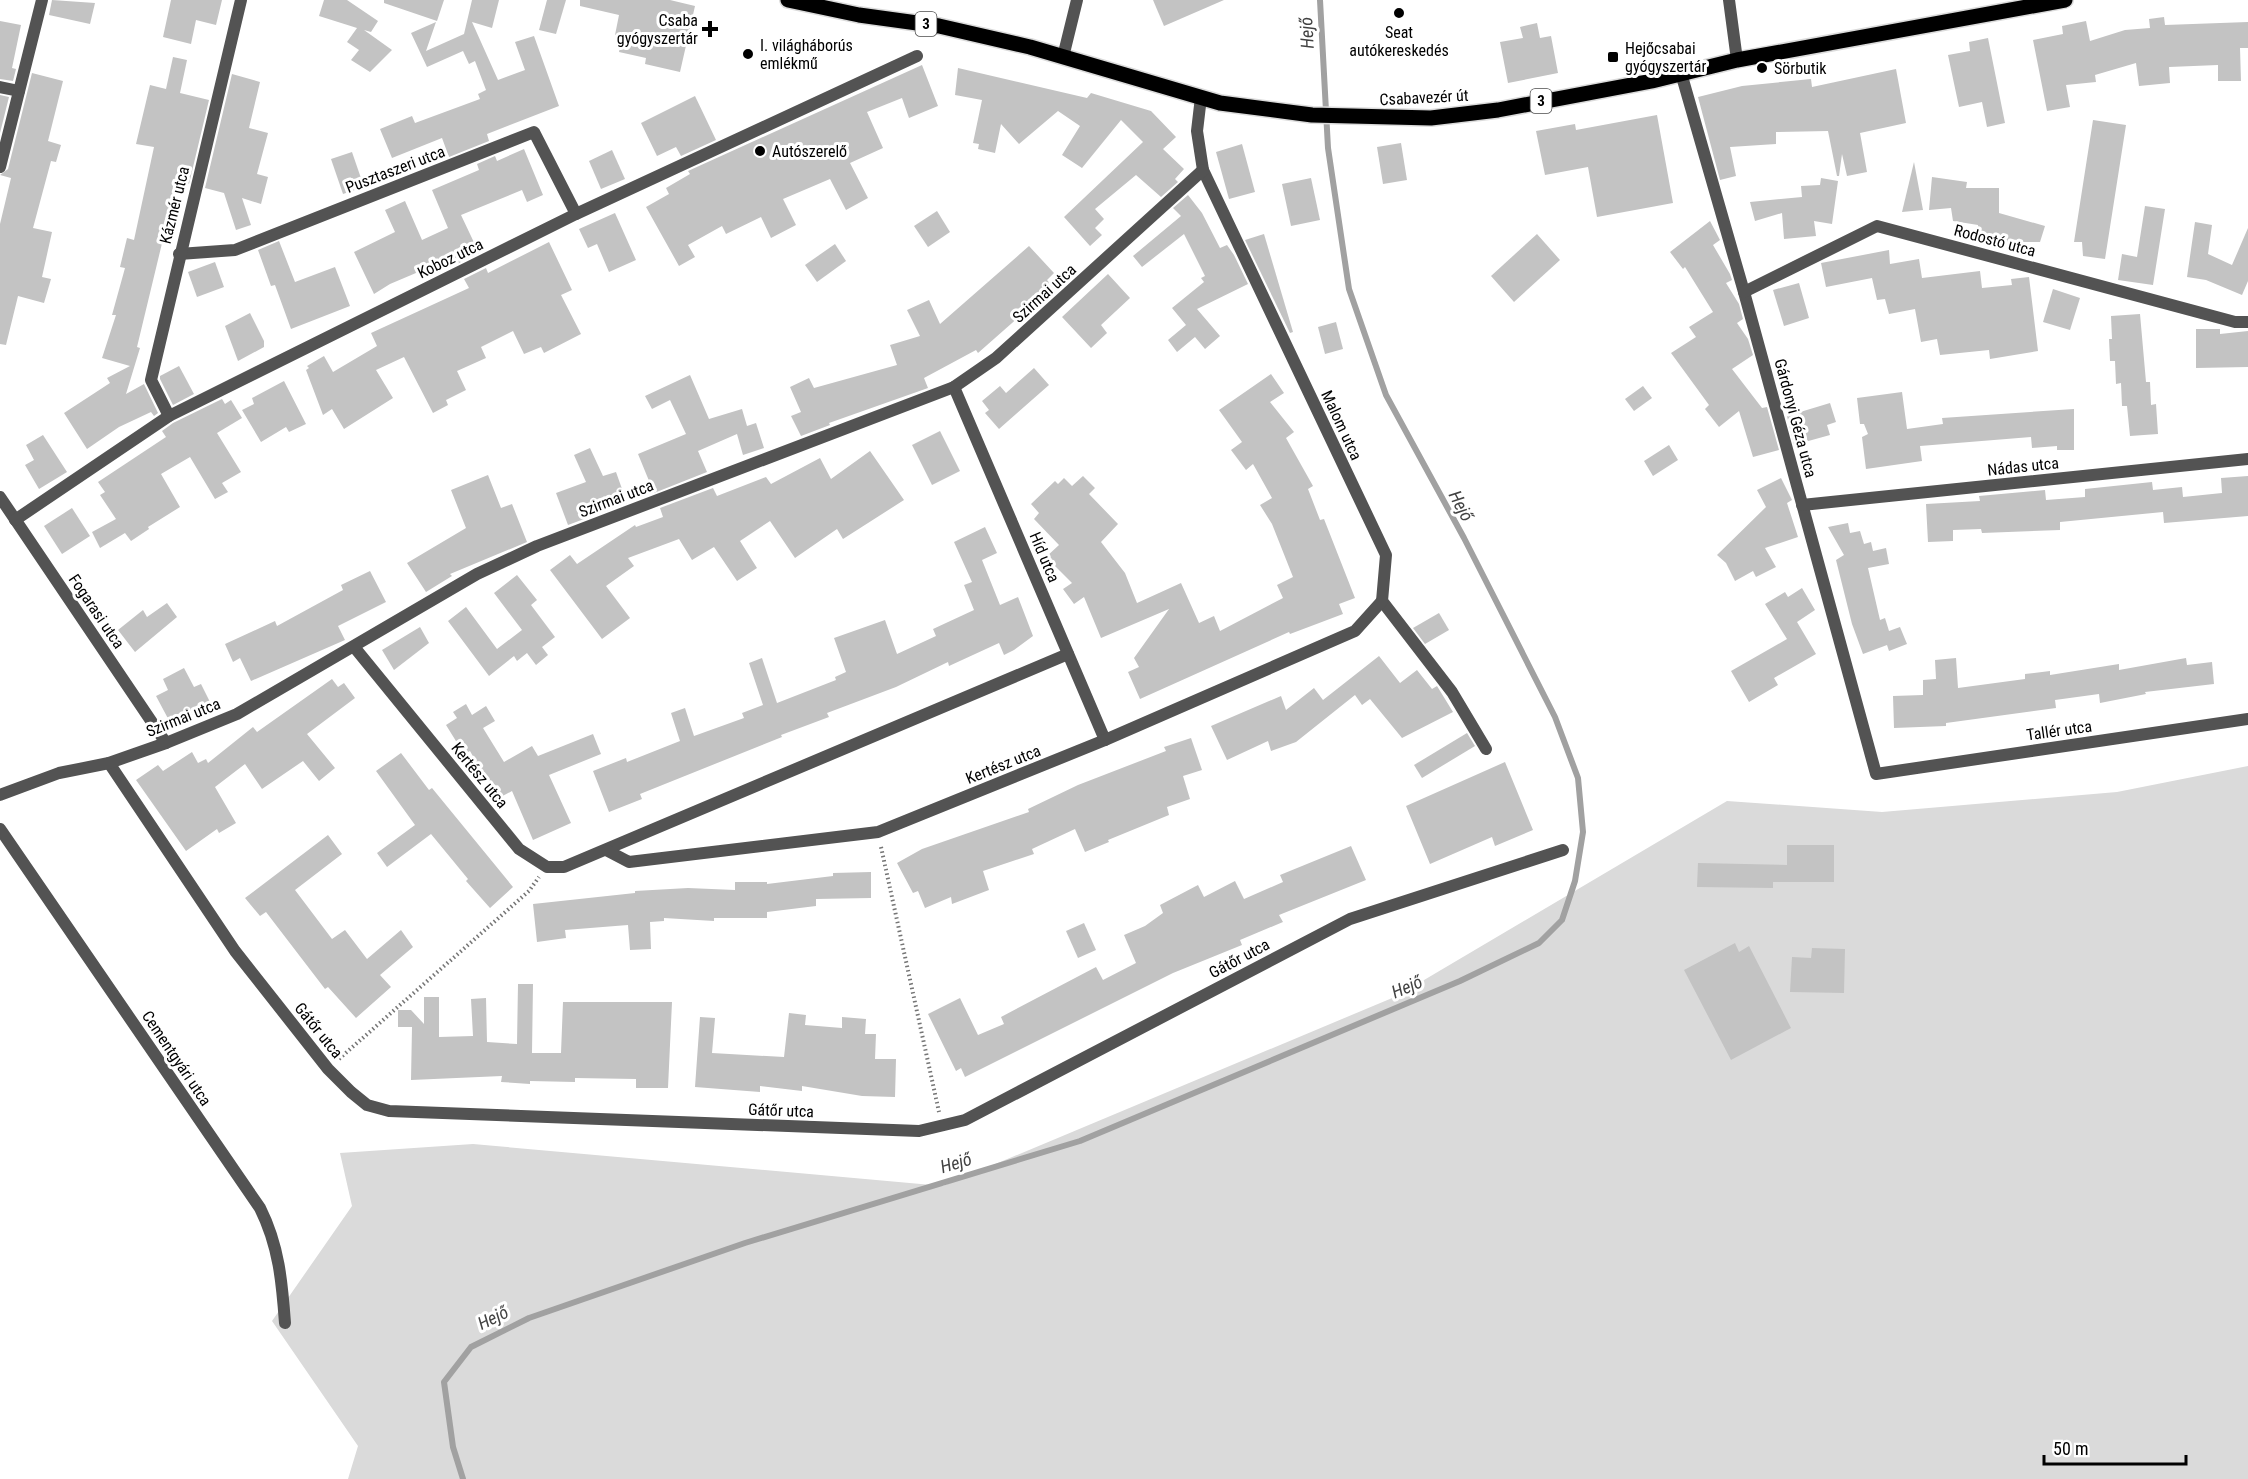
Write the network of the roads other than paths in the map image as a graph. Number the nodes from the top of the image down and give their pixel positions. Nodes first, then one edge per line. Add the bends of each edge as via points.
1 (42, 0) edge
2 (241, 0) edge
3 (788, 0) edge
4 (1077, 0) edge
5 (1729, 0) edge
6 (2065, 0) edge
7 (917, 56) dead end
8 (1063, 57) junction
9 (1737, 60) junction
10 (1681, 73) junction
11 (0, 87) edge
12 (19, 91) junction
13 (1201, 97) junction
14 (0, 167) edge
15 (1203, 170) junction
16 (576, 214) junction
17 (179, 254) junction
18 (1744, 292) junction
19 (2248, 322) edge
20 (954, 387) junction
21 (169, 416) junction
22 (2248, 459) edge
23 (0, 497) edge
24 (1802, 505) junction
25 (15, 520) junction
26 (1382, 601) junction
27 (354, 648) junction
28 (1068, 654) junction
29 (2248, 719) edge
30 (1105, 740) junction
31 (166, 743) junction
32 (1486, 749) dead end
33 (109, 763) junction
34 (1876, 774) joint
35 (0, 795) edge
36 (0, 828) edge
37 (1563, 850) dead end
38 (608, 851) junction
39 (285, 1323) dead end

1 - 12 street
2 - 17 street, Kázmér utca
3 - 8 main road, Csabavezér út / 3 via 939,26
4 - 8 street
5 - 9 street
6 - 9 main road, Csabavezér út / 3
7 - 16 street, Koboz utca
8 - 13 main road, Csabavezér út / 3
9 - 10 main road, Csabavezér út / 3
10 - 13 main road, Csabavezér út / 3 via 1487,111 1431,118 1312,115
10 - 18 street, Gárdonyi Géza utca
11 - 12 street
12 - 14 street
13 - 15 street, Malom utca via 1197,131
15 - 20 street, Szirmai utca via 996,358
15 - 26 street, Malom utca via 1386,555
16 - 17 street, Pusztaszeri utca via 534,132 235,250
16 - 21 street, Koboz utca
17 - 21 street, Kázmér utca via 151,380
18 - 19 street, Rodostó utca via 1877,226 2235,322
18 - 24 street, Gárdonyi Géza utca
20 - 27 street, Szirmai utca via 537,546 477,574
20 - 28 street, Híd utca
21 - 25 street, Koboz utca
22 - 24 street, Nádas utca
23 - 25 street, Fogarasi utca
24 - 34 street, Gárdonyi Géza utca
25 - 31 street, Fogarasi utca
26 - 30 street, Kertész utca via 1355,631
26 - 32 street via 1452,692
27 - 31 street, Szirmai utca via 237,714
27 - 38 street, Kertész utca via 519,849 547,867 564,867
28 - 30 street, Híd utca
28 - 38 street
29 - 34 street, Tallér utca
30 - 38 street, Kertész utca via 878,832 629,862
31 - 33 street, Szirmai utca
33 - 35 street, Szirmai utca via 59,773
33 - 37 street, Gátőr utca via 235,951 328,1069 367,1104 389,1111 919,1131 942,1127 965,1120 1350,919
36 - 39 street, Cementgyári utca via 260,1208 278,1255

